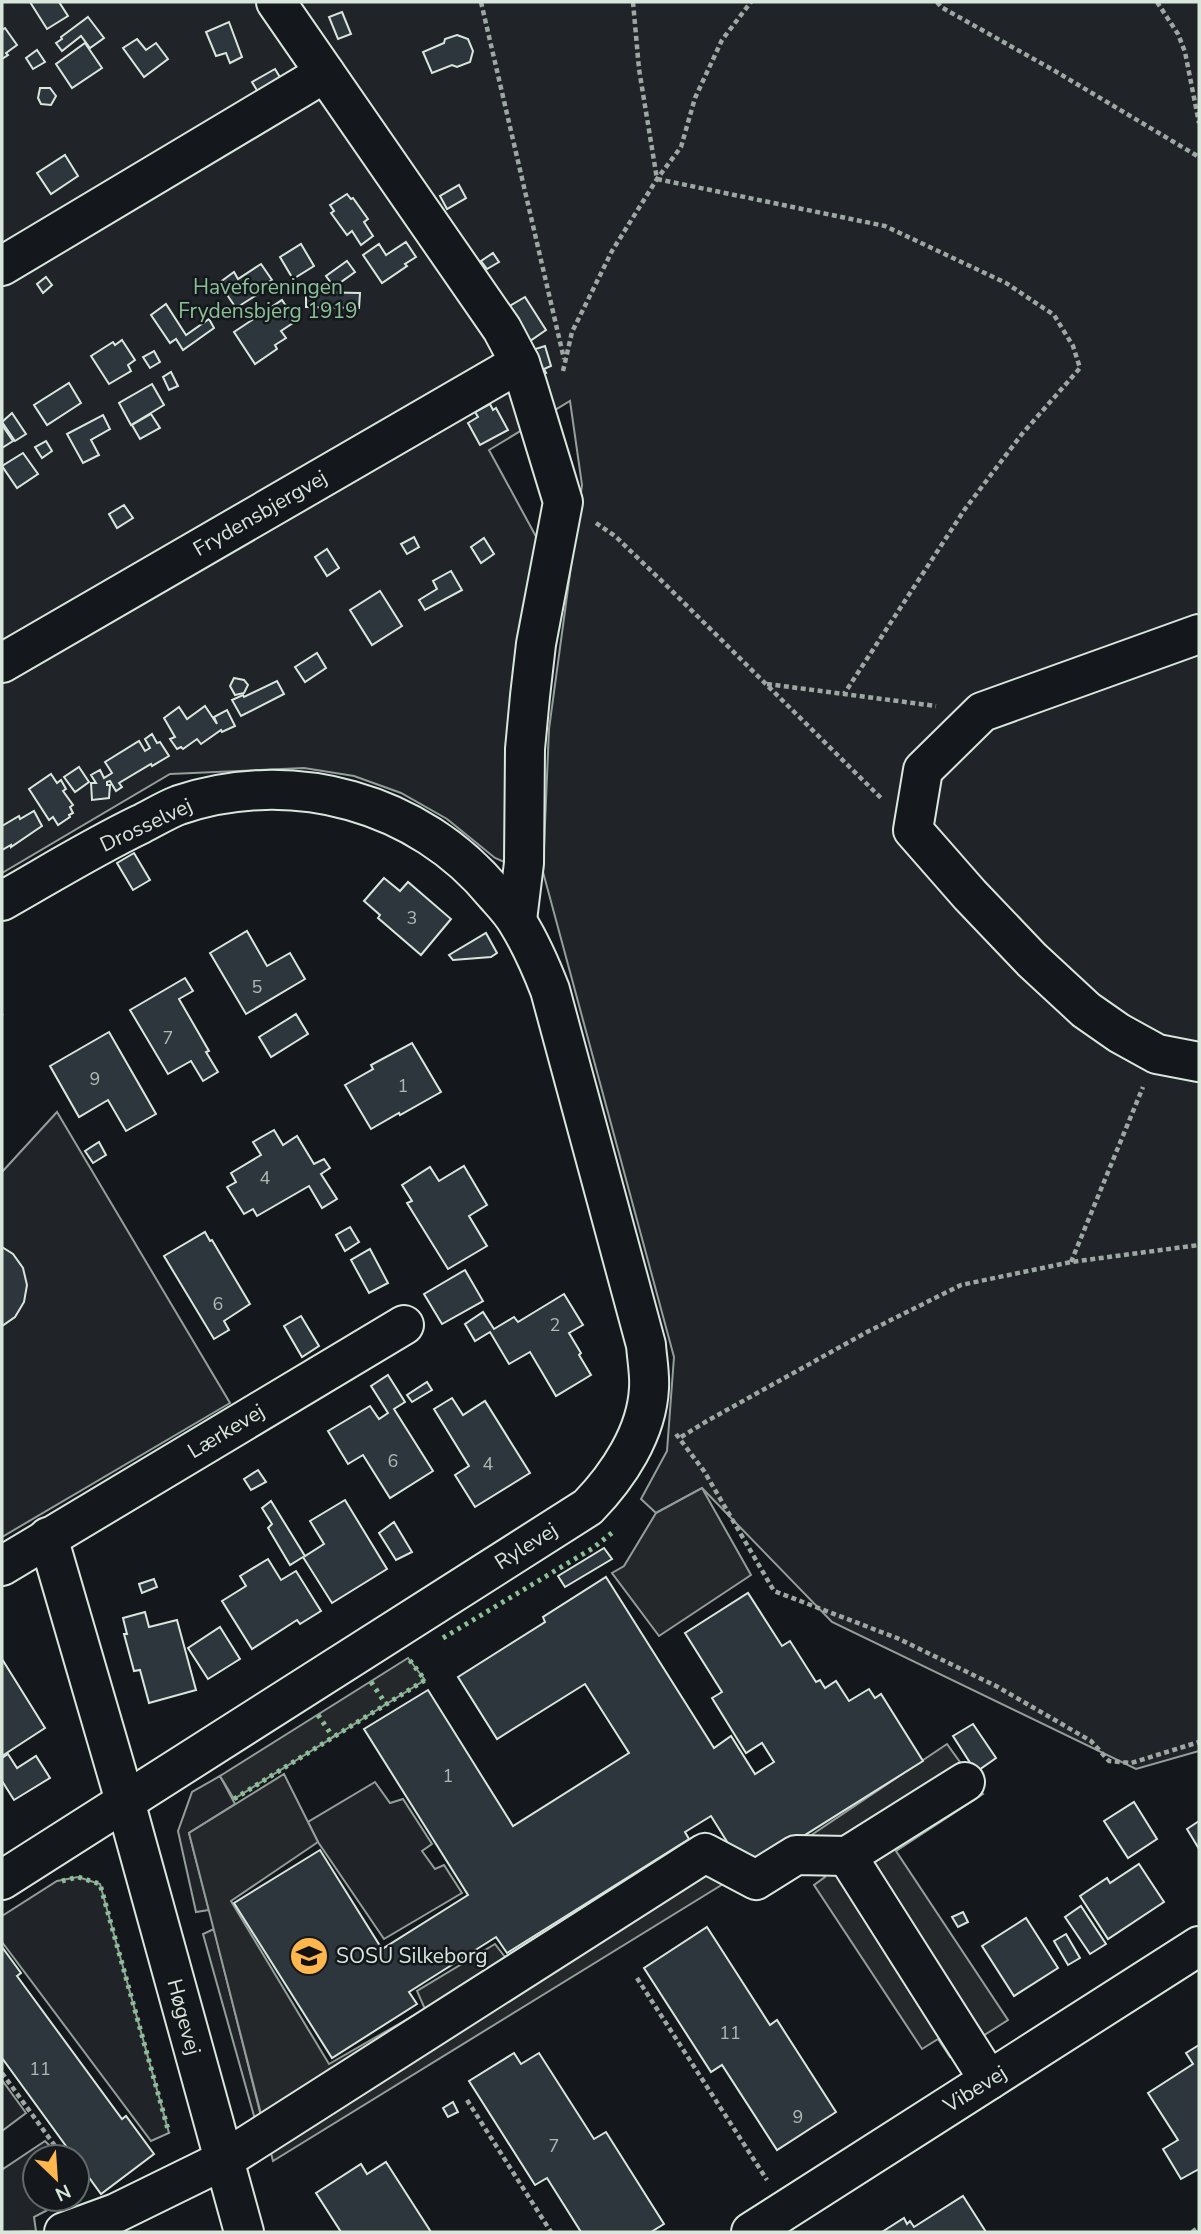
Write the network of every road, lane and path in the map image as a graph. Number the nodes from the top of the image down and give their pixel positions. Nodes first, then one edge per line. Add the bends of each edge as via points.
1 (276, 2) edge
2 (481, 2) edge
3 (632, 2) edge
4 (751, 2) edge
5 (937, 2) edge
6 (1157, 2) edge
7 (325, 72) junction
8 (1199, 123) edge
9 (1199, 157) edge
10 (657, 180) junction
11 (2, 266) edge
12 (564, 360) junction
13 (520, 363) junction
14 (563, 374) dead end
15 (563, 502) junction
16 (1199, 634) edge
17 (2, 663) edge
18 (766, 684) junction
19 (844, 694) junction
20 (982, 712) junction
21 (913, 830) junction
22 (2, 901) edge
23 (517, 920) junction
24 (550, 990) joint
25 (1157, 1054) junction
26 (1199, 1062) edge
27 (1199, 1245) edge
28 (1071, 1262) junction
29 (404, 1325) dead end
30 (645, 1409) junction
31 (681, 1437) junction
32 (48, 1537) junction
33 (2, 1566) edge
34 (1199, 1742) edge
35 (965, 1782) dead end
36 (125, 1801) junction
37 (847, 1856) junction
38 (2, 1880) edge
39 (1199, 1946) edge
40 (637, 1978) dead end
41 (2, 2073) edge
42 (989, 2080) junction
43 (467, 2100) dead end
44 (53, 2143) edge
45 (224, 2160) junction
46 (786, 2210) junction
47 (1199, 2227) edge
48 (64, 2232) edge
49 (244, 2232) edge
50 (551, 2232) edge
51 (751, 2232) edge
52 (1192, 2232) edge

1 - 7 street
2 - 12 path
3 - 10 path
4 - 10 path via 722,40 695,98 681,147
5 - 9 path
6 - 8 path via 1185,52
7 - 11 street
7 - 13 street via 502,329
10 - 12 path via 612,251 572,332
10 - 19 path via 885,226 1006,283 1054,315 1073,346 1080,368 965,509
12 - 14 path
13 - 15 street
13 - 17 street, Frydensbjergvej
15 - 18 path via 615,536
15 - 23 street via 536,644 524,749 524,863
16 - 20 street
18 - 19 path
18 - 21 path
19 - 20 path
20 - 21 street via 923,770
21 - 25 street via 1060,988 1119,1033
22 - 23 street, Drosselvej via 178,806 241,791 305,790 368,804 426,831 477,871
23 - 24 street, Drosselvej
24 - 30 street, Rylevej via 646,1345 649,1388
25 - 26 street
25 - 28 path
27 - 28 path
28 - 31 path via 961,1285 867,1332
29 - 32 street, Lærkevej
30 - 31 path
30 - 36 street, Rylevej via 618,1474 588,1507
31 - 34 path via 774,1591 897,1638 996,1686 1091,1741 1109,1761 1131,1763
32 - 33 street, Lærkevej
32 - 36 street
35 - 37 street
36 - 38 street, Rylevej
36 - 45 street, Høgevej
37 - 42 street
37 - 45 street via 796,1855 756,1880 705,1853
39 - 42 street, Vibevej
40 - 46 path
41 - 44 path
42 - 46 street, Vibevej
43 - 50 path
45 - 48 street via 116,2213
45 - 49 street, Høgevej
46 - 51 street, Vibevej
47 - 52 path

